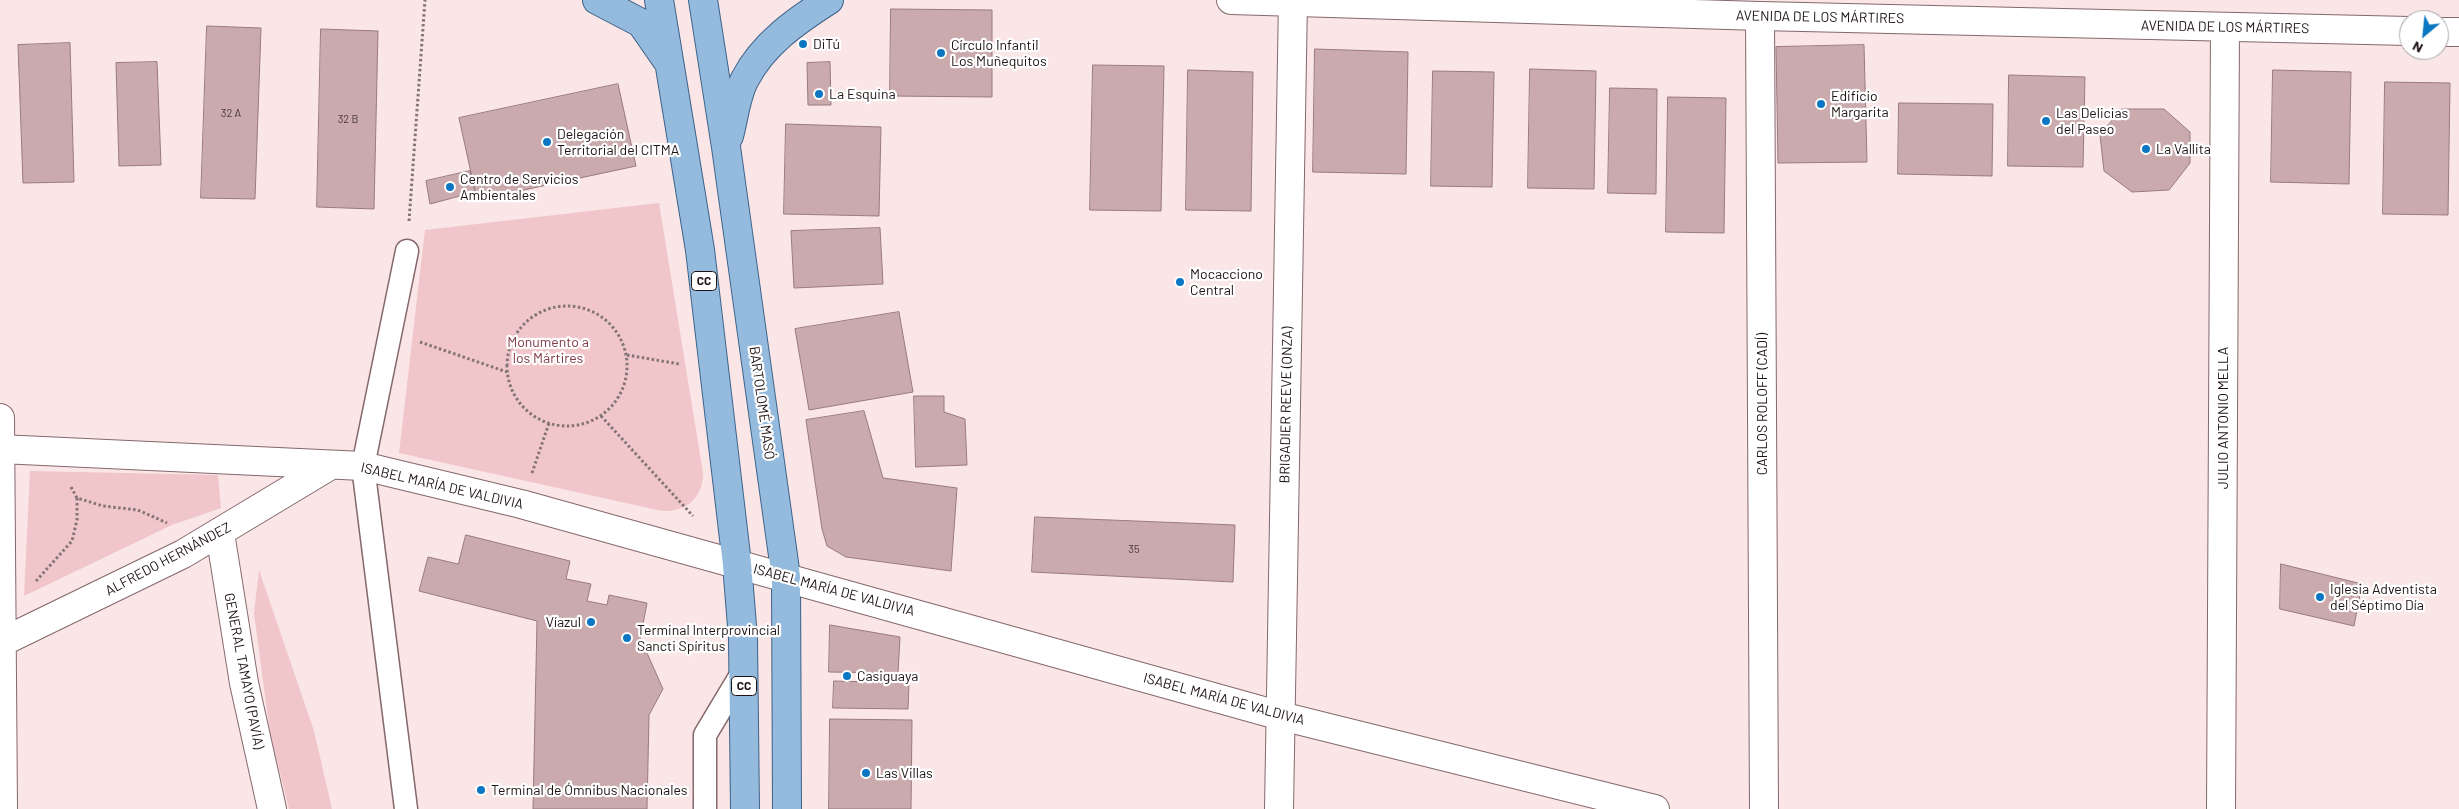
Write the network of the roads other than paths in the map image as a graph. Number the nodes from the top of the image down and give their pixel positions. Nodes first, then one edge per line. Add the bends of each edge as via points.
1 (597, 0) edge
2 (659, 0) edge
3 (703, 0) edge
4 (829, 0) edge
5 (1231, 0) edge
6 (1293, 1) edge
7 (1760, 8) edge
8 (2225, 28) junction
9 (2399, 31) edge
10 (670, 67) junction
11 (726, 147) junction
12 (407, 251) road end
13 (0, 418) edge
14 (1, 449) edge
15 (331, 465) junction
16 (363, 466) junction
17 (220, 533) junction
18 (737, 564) junction
19 (786, 577) junction
20 (1, 642) edge
21 (744, 670) junction
22 (1281, 716) junction
23 (3, 809) edge
24 (272, 809) edge
25 (406, 809) edge
26 (706, 809) edge
27 (745, 809) edge
28 (787, 809) edge
29 (1279, 809) edge
30 (1655, 809) edge
31 (1764, 809) edge
32 (2220, 809) edge

1 - 10 main road via 641,23
2 - 10 main road, CC
3 - 11 main road, BARTOLOMÉ MASÓ
4 - 11 main road via 794,23 764,51 744,80
5 - 6 street, AVENIDA DE LOS MÁRTIRES
6 - 7 street, AVENIDA DE LOS MÁRTIRES
6 - 22 street, BRIGADIER REEVE (ONZA)
7 - 8 street, AVENIDA DE LOS MÁRTIRES
7 - 31 street, CARLOS ROLOFF (CADÍ)
8 - 9 street, AVENIDA DE LOS MÁRTIRES
8 - 32 street, JULIO ANTONIO MELLA
10 - 18 main road, CC via 700,250
11 - 19 main road, BARTOLOMÉ MASÓ
12 - 16 lane
13 - 14 street
14 - 15 street, ISABEL MARÍA DE VALDIVIA
14 - 20 street
15 - 16 street, ISABEL MARÍA DE VALDIVIA
15 - 17 street, ALFREDO HERNÁNDEZ
16 - 18 street, ISABEL MARÍA DE VALDIVIA via 521,504
16 - 25 lane
17 - 20 street, ALFREDO HERNÁNDEZ
17 - 24 street, GENERAL TAMAYO (PAVÍA) via 244,683
18 - 19 street, ISABEL MARÍA DE VALDIVIA
18 - 21 main road, CC
19 - 22 street, ISABEL MARÍA DE VALDIVIA
19 - 28 main road, BARTOLOMÉ MASÓ
20 - 23 street
21 - 26 lane via 705,735
21 - 27 main road, CC
22 - 29 street, BRIGADIER REEVE (ONZA)
22 - 30 street, ISABEL MARÍA DE VALDIVIA

